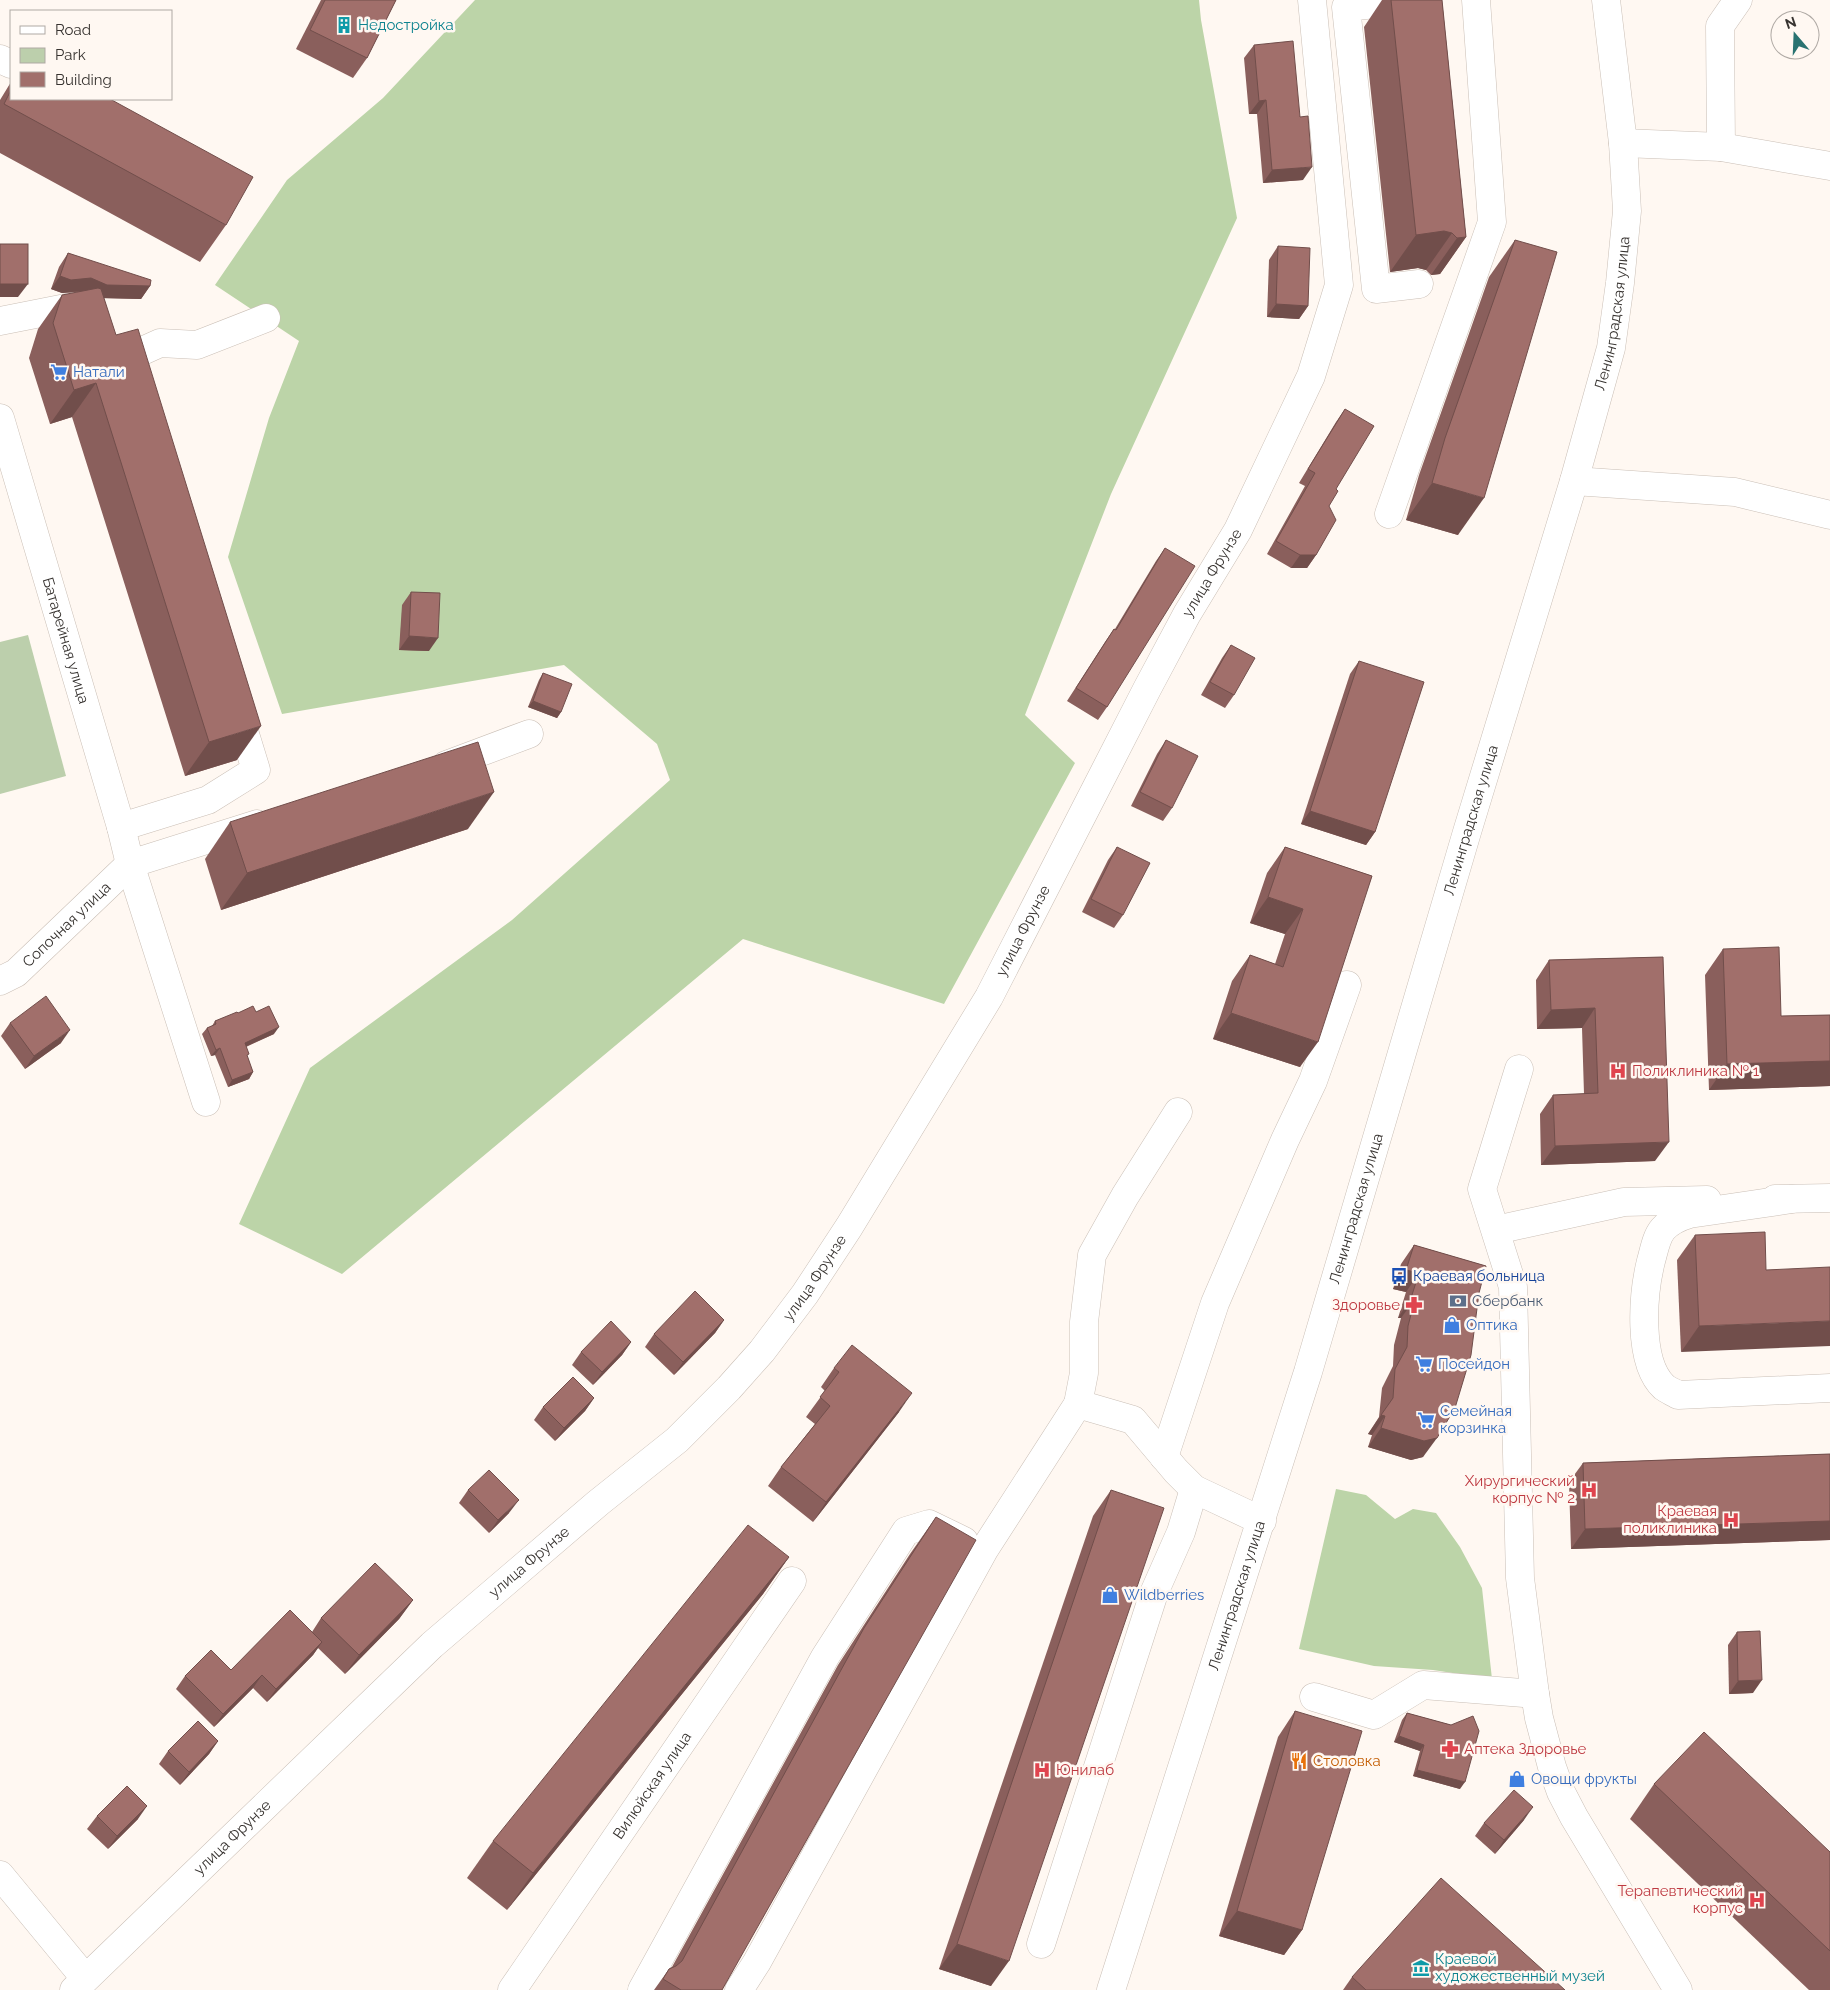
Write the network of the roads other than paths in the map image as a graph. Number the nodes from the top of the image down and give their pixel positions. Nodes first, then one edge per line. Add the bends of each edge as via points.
1 (1312, 0) edge
2 (1415, 0) edge
3 (1476, 0) edge
4 (1606, 0) edge
5 (1738, 0) edge
6 (1623, 143) junction
7 (1721, 148) junction
8 (1830, 166) edge
9 (1419, 284) dead end
10 (266, 318) dead end
11 (0, 321) edge
12 (118, 340) junction
13 (138, 385) edge
14 (0, 418) edge
15 (1574, 481) junction
16 (10, 494) edge
17 (1389, 514) dead end
18 (1830, 514) edge
19 (230, 686) edge
20 (529, 734) dead end
21 (424, 772) edge
22 (282, 816) edge
23 (121, 827) junction
24 (130, 864) junction
25 (0, 981) edge
26 (1347, 985) edge
27 (1519, 1069) dead end
28 (206, 1102) dead end
29 (1178, 1112) dead end
30 (1830, 1198) edge
31 (1792, 1199) junction
32 (1496, 1230) junction
33 (1830, 1388) edge
34 (1078, 1404) junction
35 (1164, 1457) junction
36 (1194, 1489) junction
37 (1262, 1521) junction
38 (984, 1550) junction
39 (792, 1581) dead end
40 (1535, 1694) junction
41 (1314, 1697) dead end
42 (0, 1876) edge
43 (1041, 1944) dead end
44 (80, 1984) edge
45 (517, 1988) edge
46 (642, 1990) edge
47 (739, 1990) edge
48 (1112, 1990) edge
49 (1678, 1990) edge

1 - 44 street, улица Фрунзе via 1339,285 1311,376 1238,530 1187,614 1147,689 989,997 844,1235 762,1351 677,1440 432,1645
2 - 9 street via 1346,7 1376,289
3 - 17 street via 1492,222
4 - 6 street, Ленинградская улица
5 - 7 street via 1720,26
6 - 7 street
6 - 15 street, Ленинградская улица via 1627,211 1614,329
7 - 8 street
10 - 12 street via 197,345
11 - 12 street via 76,306 100,316
12 - 13 street
14 - 16 street, Батарейная улица
15 - 18 street via 1735,492
15 - 37 street, Ленинградская улица
16 - 23 street, Батарейная улица
19 - 23 street via 256,770 208,800
20 - 21 street
22 - 24 street
23 - 24 street, Батарейная улица
24 - 25 street, Сопочная улица via 16,973
24 - 28 street, Батарейная улица
26 - 35 street via 1313,1081 1215,1303
27 - 32 street via 1482,1188
29 - 34 street via 1092,1255 1084,1322 1084,1373
30 - 31 street
31 - 32 street via 1624,1202
31 - 33 street via 1689,1214 1662,1230 1646,1288 1646,1342 1658,1377 1664,1386 1678,1395
32 - 40 street via 1513,1287 1520,1578
34 - 35 street via 1133,1420
34 - 38 street
35 - 36 street
36 - 37 street
36 - 43 street via 1181,1532 1154,1593
37 - 48 street, Ленинградская улица
38 - 46 street via 929,1524 906,1530 824,1657
38 - 47 street
39 - 45 street, Вилюйская улица
40 - 41 street via 1423,1685 1374,1715
40 - 49 street via 1545,1744 1574,1817
42 - 44 street

